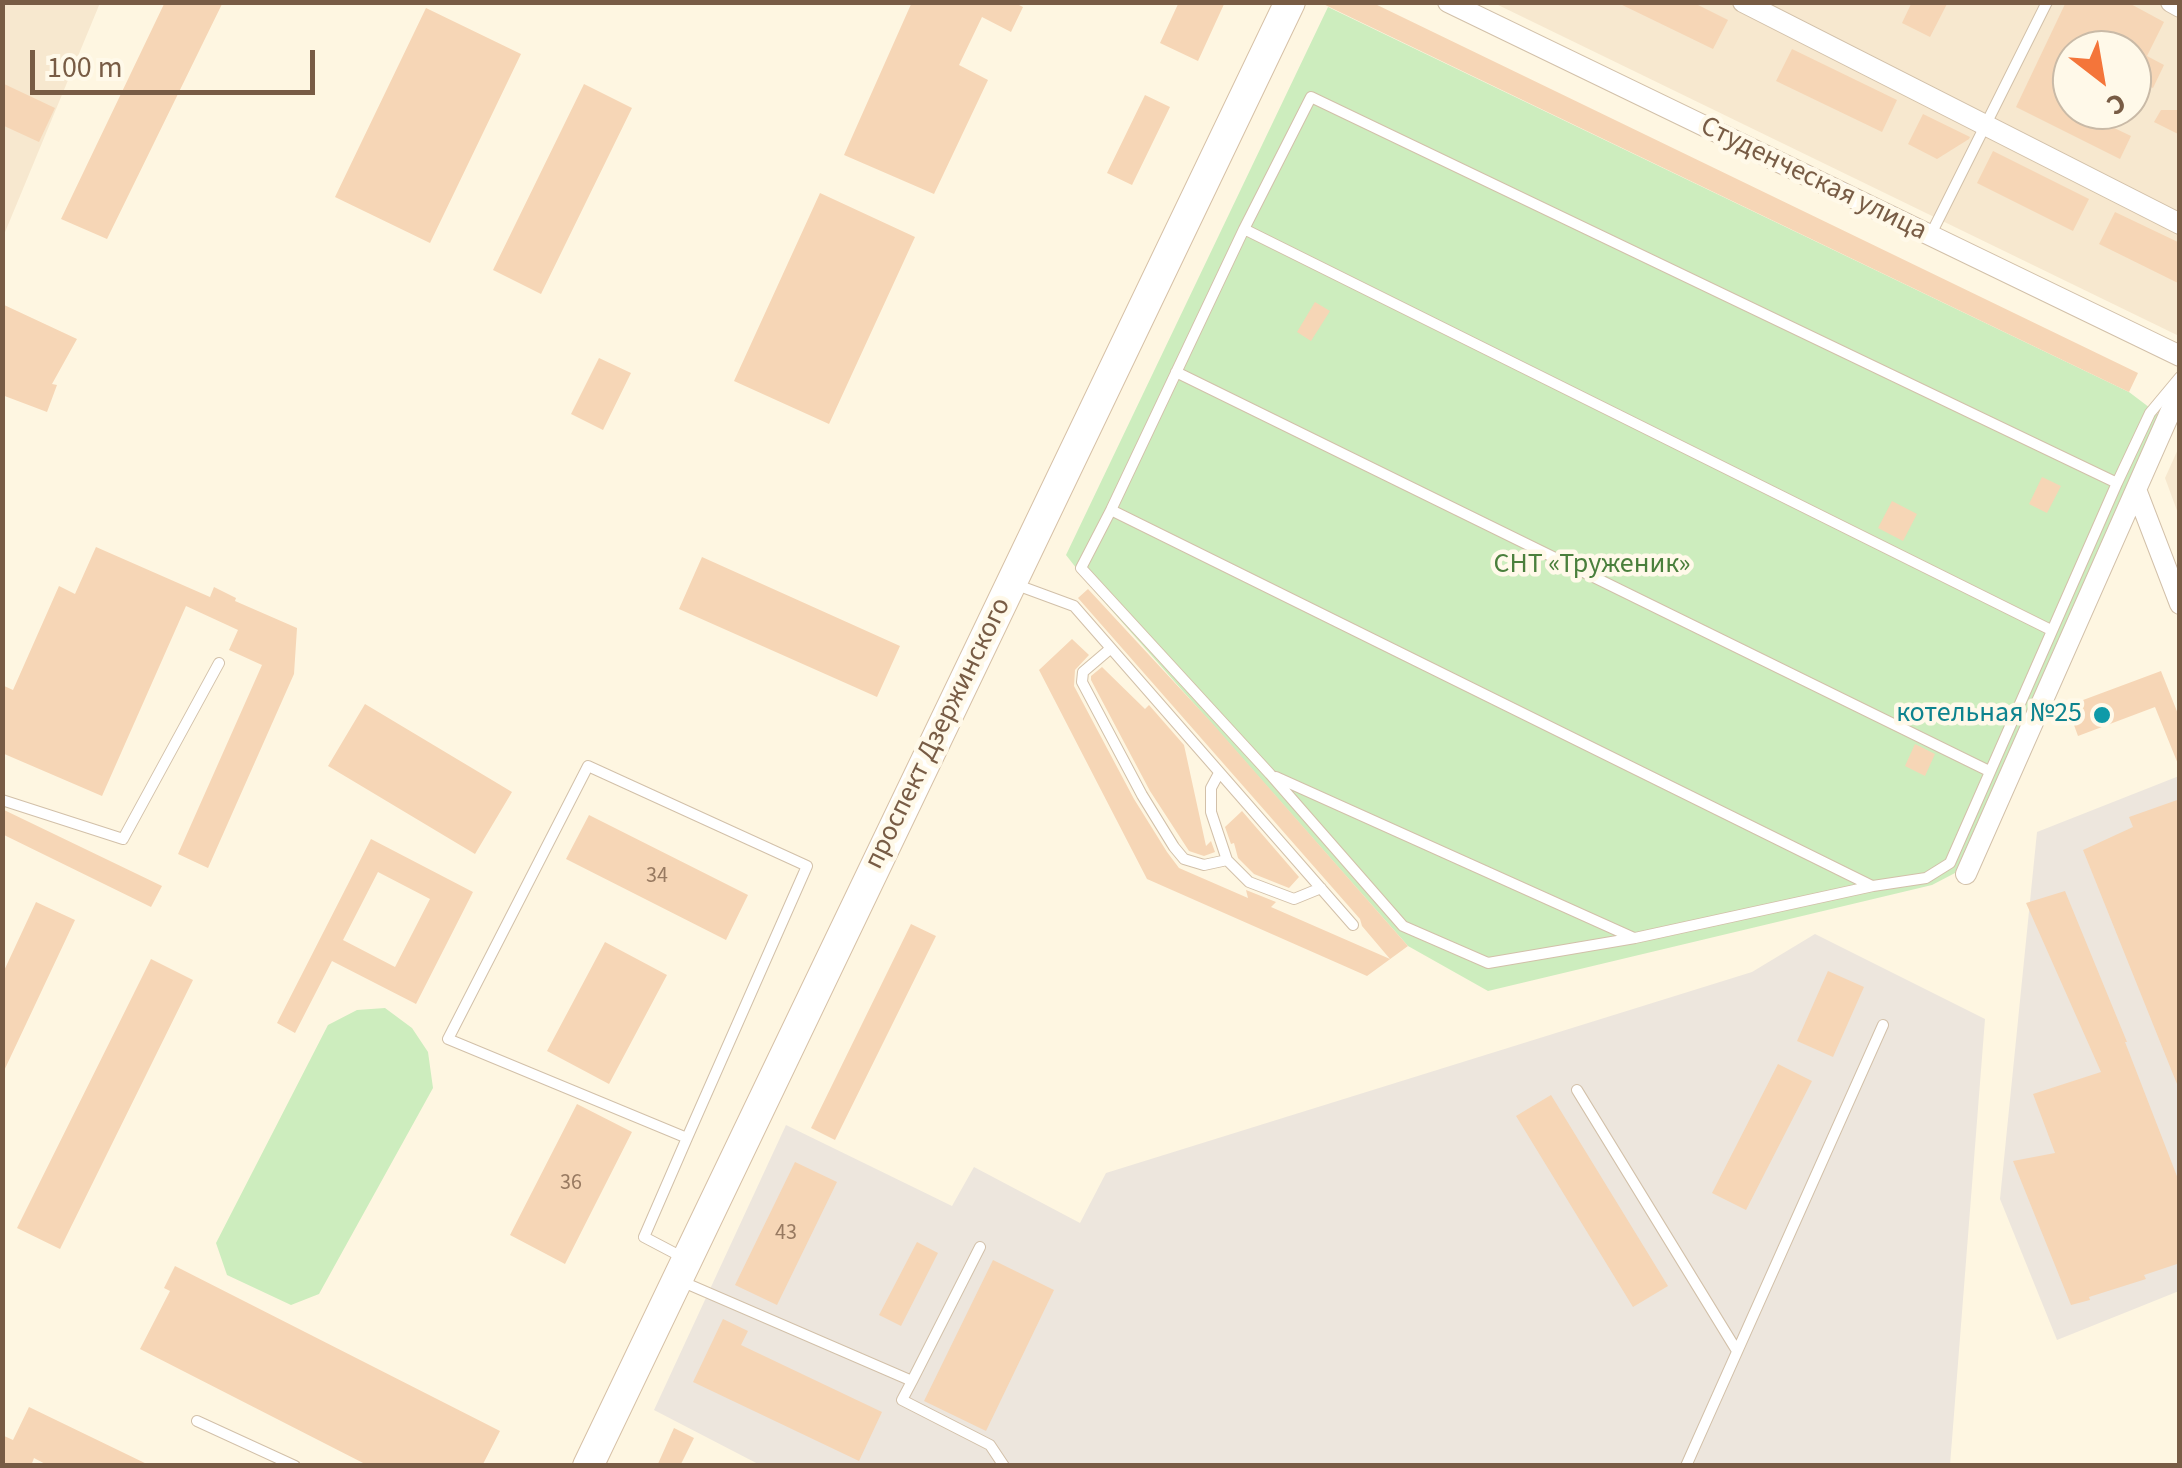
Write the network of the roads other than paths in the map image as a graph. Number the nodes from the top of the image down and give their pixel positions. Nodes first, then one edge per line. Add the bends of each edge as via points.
1 (1290, 2) edge
2 (1448, 2) edge
3 (1743, 2) edge
4 (2047, 2) edge
5 (2170, 2) edge
6 (2180, 7) edge
7 (1986, 126) junction
8 (2180, 224) edge
9 (1244, 230) junction
10 (1930, 236) junction
11 (2180, 356) edge
12 (1176, 372) junction
13 (2180, 377) edge
14 (2180, 390) edge
15 (2127, 487) junction
16 (1111, 510) junction
17 (1011, 583) junction
18 (2180, 604) edge
19 (2052, 630) junction
20 (1110, 650) junction
21 (219, 663) dead end
22 (1989, 771) junction
23 (1219, 773) junction
24 (1270, 774) junction
25 (2, 800) edge
26 (1227, 860) junction
27 (1966, 874) dead end
28 (1873, 886) junction
29 (1321, 888) junction
30 (1353, 925) dead end
31 (1635, 938) junction
32 (1883, 1025) dead end
33 (1577, 1090) dead end
34 (687, 1138) junction
35 (980, 1247) dead end
36 (682, 1270) junction
37 (1737, 1351) junction
38 (912, 1381) junction
39 (197, 1422) dead end
40 (295, 1466) edge
41 (588, 1466) edge
42 (1004, 1466) edge
43 (1686, 1466) edge

1 - 17 main road, проспект Дзержинского
2 - 10 street, Студенческая улица
3 - 7 street
4 - 7 lane
5 - 6 street
7 - 8 street
7 - 10 lane
9 - 12 lane
9 - 15 lane via 1311,97
9 - 19 lane
10 - 11 street, Студенческая улица
12 - 16 lane
12 - 22 lane
13 - 15 lane via 2150,413
14 - 15 street
15 - 18 street
15 - 19 lane
15 - 27 street
16 - 24 lane via 1082,568
16 - 28 lane
17 - 20 lane via 1074,606
17 - 36 main road, проспект Дзержинского
19 - 22 lane
20 - 23 lane
20 - 26 lane via 1083,672 1082,682 1142,794 1184,859 1204,865
21 - 25 lane via 122,838
22 - 28 lane via 1950,863 1926,878
23 - 26 lane via 1211,812
23 - 29 lane
24 - 31 lane
24 - 31 lane via 1403,926 1488,963
26 - 29 lane via 1249,882 1294,899
28 - 31 lane
29 - 30 lane
32 - 37 lane
33 - 37 lane
34 - 34 lane via 807,866 588,766 448,1039
34 - 36 lane via 644,1237
35 - 38 lane
36 - 38 lane
36 - 41 main road, проспект Дзержинского
37 - 43 lane
38 - 42 lane via 902,1400 990,1445
39 - 40 lane

